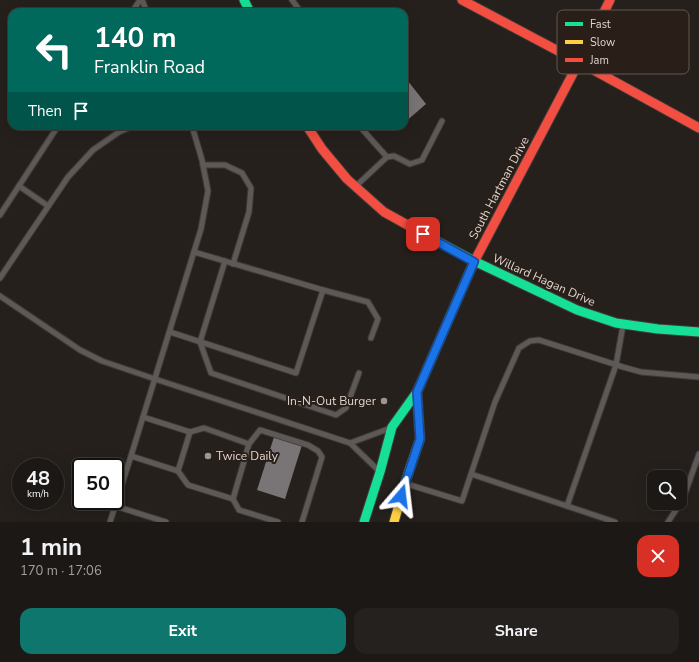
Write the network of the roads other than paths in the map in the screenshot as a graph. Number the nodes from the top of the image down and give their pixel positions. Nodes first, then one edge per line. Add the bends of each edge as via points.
1 (462, 0) edge
2 (610, 0) edge
3 (605, 10) edge
4 (557, 50) edge
5 (573, 74) edge
6 (601, 74) edge
7 (442, 120) dead end
8 (699, 128) edge
9 (55, 130) edge
10 (123, 130) edge
11 (193, 130) edge
12 (310, 130) edge
13 (363, 130) edge
14 (387, 157) junction
15 (203, 165) junction
16 (19, 186) junction
17 (356, 186) junction
18 (48, 206) junction
19 (0, 215) edge
20 (194, 252) junction
21 (225, 261) junction
22 (474, 262) junction
23 (233, 264) junction
24 (0, 278) edge
25 (323, 290) junction
26 (0, 296) edge
27 (624, 324) junction
28 (170, 332) junction
29 (699, 332) edge
30 (371, 338) dead end
31 (200, 342) junction
32 (616, 365) junction
33 (359, 373) dead end
34 (699, 377) edge
35 (155, 379) junction
36 (417, 392) junction
37 (143, 417) junction
38 (392, 427) junction
39 (190, 432) junction
40 (350, 443) junction
41 (249, 444) junction
42 (699, 454) edge
43 (131, 456) junction
44 (178, 471) junction
45 (380, 472) junction
46 (471, 474) junction
47 (124, 478) edge
48 (405, 483) junction
49 (233, 499) junction
50 (567, 506) junction
51 (124, 509) edge
52 (114, 510) edge
53 (147, 516) junction
54 (110, 522) edge
55 (145, 522) edge
56 (166, 522) edge
57 (278, 522) edge
58 (302, 522) edge
59 (364, 522) edge
60 (394, 522) edge
61 (615, 522) edge
62 (668, 522) edge

1 - 4 main road
2 - 3 main road, South Hartman Drive
5 - 22 main road, South Hartman Drive
6 - 8 main road
7 - 14 lane via 422,160 410,164 394,156
9 - 16 lane
10 - 18 lane via 93,150 68,177
11 - 15 lane
12 - 17 main road, Willard Hagan Drive via 322,149
13 - 14 lane
14 - 17 lane
15 - 20 lane via 208,191
15 - 23 lane via 225,165 236,170 242,173 251,188 249,212
16 - 18 lane
16 - 19 lane
17 - 22 main road, Willard Hagan Drive via 384,212
18 - 24 lane
20 - 21 lane
20 - 28 lane
21 - 23 lane
21 - 31 lane
22 - 27 main road, Willard Hagan Drive via 577,310
22 - 36 main road, South Hartman Drive
23 - 25 lane
25 - 30 lane via 368,302 378,319
25 - 31 lane via 296,373
26 - 35 lane via 80,350 102,361
27 - 29 main road, Willard Hagan Drive via 658,330
27 - 32 lane
28 - 31 lane
28 - 35 lane
31 - 33 lane via 211,372 336,415 346,408
32 - 34 lane via 641,372
32 - 46 lane via 538,340 524,344 519,348 495,402
32 - 50 lane
35 - 37 lane
35 - 40 lane
36 - 38 main road, South Hartman Drive
36 - 48 main road, South Hartman Drive via 420,439
37 - 39 lane
37 - 43 lane
38 - 40 lane
38 - 45 main road, South Hartman Drive
39 - 41 lane via 204,428
39 - 44 lane
40 - 45 lane
41 - 49 lane
41 - 58 lane via 260,430 308,445 318,451 322,457
42 - 62 lane via 683,499
43 - 44 lane
43 - 47 lane
44 - 49 lane via 188,485
45 - 59 main road, South Hartman Drive
46 - 48 lane via 462,500
46 - 50 lane
48 - 60 main road, South Hartman Drive
49 - 57 lane via 239,510
50 - 61 lane
51 - 53 lane
52 - 54 lane
53 - 55 lane
53 - 56 lane

